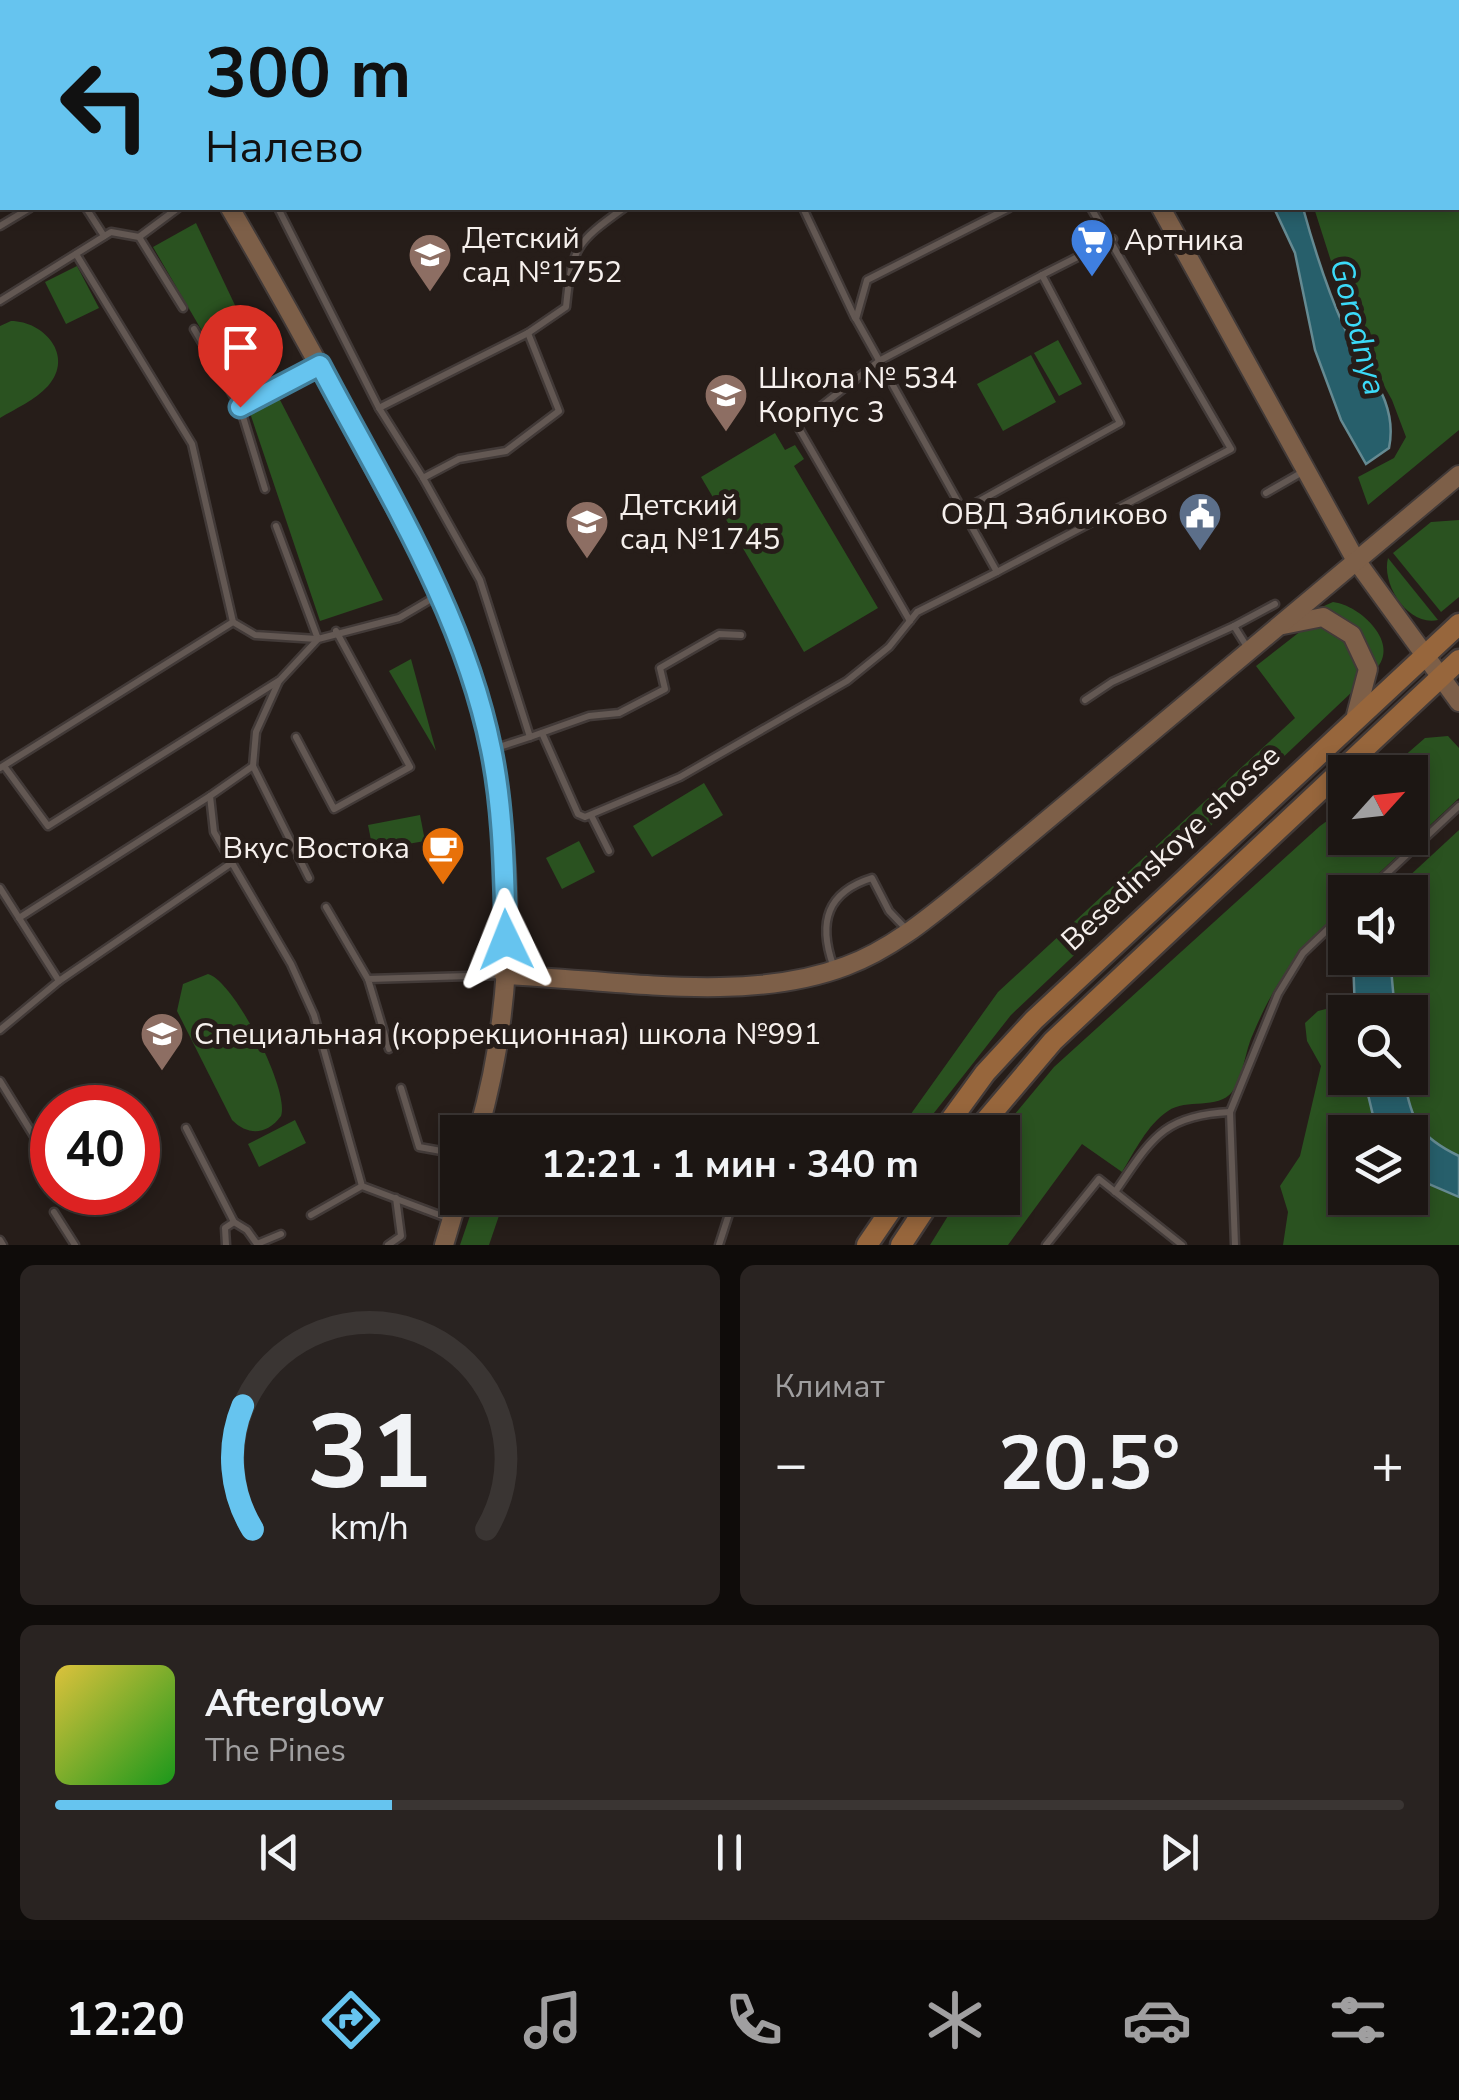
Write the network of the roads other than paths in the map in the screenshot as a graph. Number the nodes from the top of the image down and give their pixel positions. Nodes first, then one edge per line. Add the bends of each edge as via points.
1 (27, 210) edge
2 (87, 210) edge
3 (175, 210) edge
4 (231, 210) edge
5 (279, 210) edge
6 (621, 210) edge
7 (804, 210) edge
8 (1004, 210) edge
9 (1092, 210) edge
10 (1163, 210) edge
11 (0, 226) edge
12 (104, 236) junction
13 (139, 236) junction
14 (1113, 239) junction
15 (76, 254) junction
16 (1042, 275) junction
17 (0, 301) edge
18 (183, 308) dead end
19 (856, 319) junction
20 (194, 329) dead end
21 (528, 333) junction
22 (879, 361) junction
23 (320, 365) junction
24 (240, 407) junction
25 (379, 408) junction
26 (1306, 469) junction
27 (1459, 475) edge
28 (423, 478) junction
29 (265, 489) dead end
30 (1266, 493) dead end
31 (963, 510) junction
32 (276, 526) dead end
33 (1356, 558) junction
34 (997, 572) junction
35 (441, 593) junction
36 (1275, 604) dead end
37 (910, 621) junction
38 (233, 622) junction
39 (1459, 624) edge
40 (1234, 626) junction
41 (1278, 626) junction
42 (336, 631) junction
43 (741, 635) dead end
44 (318, 639) junction
45 (1250, 651) junction
46 (1422, 656) junction
47 (1459, 660) edge
48 (1440, 678) junction
49 (280, 680) junction
50 (1085, 700) dead end
51 (1459, 702) edge
52 (1356, 715) junction
53 (542, 733) junction
54 (296, 737) dead end
55 (530, 737) junction
56 (491, 750) junction
57 (252, 766) junction
58 (2, 767) edge
59 (210, 796) junction
60 (1459, 806) edge
61 (591, 815) junction
62 (609, 850) dead end
63 (230, 864) junction
64 (1384, 875) edge
65 (309, 878) dead end
66 (0, 888) edge
67 (326, 907) dead end
68 (19, 918) junction
69 (1328, 929) edge
70 (908, 932) junction
71 (835, 970) junction
72 (504, 975) junction
73 (368, 979) junction
74 (59, 982) junction
75 (0, 1030) edge
76 (389, 1049) dead end
77 (0, 1081) edge
78 (401, 1088) dead end
79 (1230, 1112) junction
80 (482, 1115) edge
81 (955, 1115) edge
82 (991, 1115) edge
83 (186, 1128) dead end
84 (30, 1130) edge
85 (440, 1150) edge
86 (362, 1186) junction
87 (1115, 1192) junction
88 (396, 1198) junction
89 (56, 1215) edge
90 (311, 1215) dead end
91 (453, 1215) edge
92 (728, 1215) edge
93 (888, 1215) edge
94 (921, 1215) edge
95 (451, 1220) junction
96 (234, 1222) junction
97 (281, 1234) dead end
98 (75, 1245) edge
99 (226, 1245) edge
100 (388, 1245) edge
101 (444, 1245) edge
102 (720, 1245) edge
103 (868, 1245) edge
104 (901, 1245) edge
105 (1046, 1245) edge
106 (1182, 1245) edge
107 (1236, 1245) edge

1 - 11 lane
2 - 12 lane
3 - 13 lane
4 - 23 street
5 - 25 lane
6 - 21 lane via 571,257 566,307
7 - 19 lane
8 - 19 lane via 867,280
9 - 14 lane
10 - 26 street
12 - 13 lane
12 - 15 lane
13 - 18 lane
14 - 16 lane
14 - 34 lane via 1231,449
15 - 17 lane
15 - 38 lane via 192,444
16 - 22 lane
16 - 31 lane via 1120,424
19 - 22 lane
20 - 24 lane
21 - 25 lane
21 - 28 lane via 559,411 506,450 460,459
22 - 31 lane
22 - 37 lane via 797,424
23 - 24 lane
23 - 35 street
24 - 29 lane
25 - 28 lane
26 - 30 lane
26 - 33 street
27 - 33 street
28 - 55 lane via 480,580
31 - 34 lane
32 - 44 lane
33 - 41 street
33 - 46 street
34 - 37 lane
35 - 42 lane via 399,618
35 - 56 street
36 - 40 lane
37 - 61 lane via 847,681 680,777
38 - 44 lane via 255,635
38 - 58 lane
39 - 46 main road, Besedinskoye shosse
40 - 45 lane
40 - 50 lane
41 - 45 street
41 - 52 street via 1323,616 1352,634 1368,669
42 - 44 lane
42 - 54 lane via 410,767 334,809
43 - 53 lane via 720,634 660,668 665,689 619,713
44 - 49 lane
45 - 70 street
46 - 48 street
46 - 52 main road, Besedinskoye shosse
47 - 48 main road, Besedinskoye shosse
48 - 51 street
48 - 82 main road, Besedinskoye shosse via 1054,1041
49 - 57 lane via 256,732
49 - 58 lane via 48,826
52 - 81 main road, Besedinskoye shosse via 1034,1020
53 - 55 lane
53 - 61 lane via 578,814
55 - 56 lane
56 - 72 street via 505,878
57 - 59 lane
57 - 65 lane
59 - 63 lane via 214,832
59 - 68 lane
60 - 64 lane
61 - 62 lane
63 - 74 lane
63 - 86 lane via 314,1015
66 - 68 lane
67 - 73 lane
68 - 74 lane
69 - 79 lane via 1303,953 1278,994
70 - 71 street
70 - 71 lane via 872,878 848,885 827,917 826,946
71 - 72 street via 735,986
72 - 73 lane
72 - 80 street
73 - 76 lane
74 - 75 lane
77 - 84 lane
78 - 85 lane via 419,1146
79 - 87 lane via 1177,1119 1148,1145
79 - 107 lane
83 - 96 lane
86 - 88 lane
86 - 90 lane
87 - 105 lane via 1099,1179
87 - 106 lane
88 - 95 lane
88 - 100 lane via 402,1236
89 - 98 lane
91 - 95 street
92 - 102 lane
93 - 103 main road
94 - 104 main road
95 - 101 street
96 - 97 lane via 257,1244
96 - 99 lane via 225,1228

